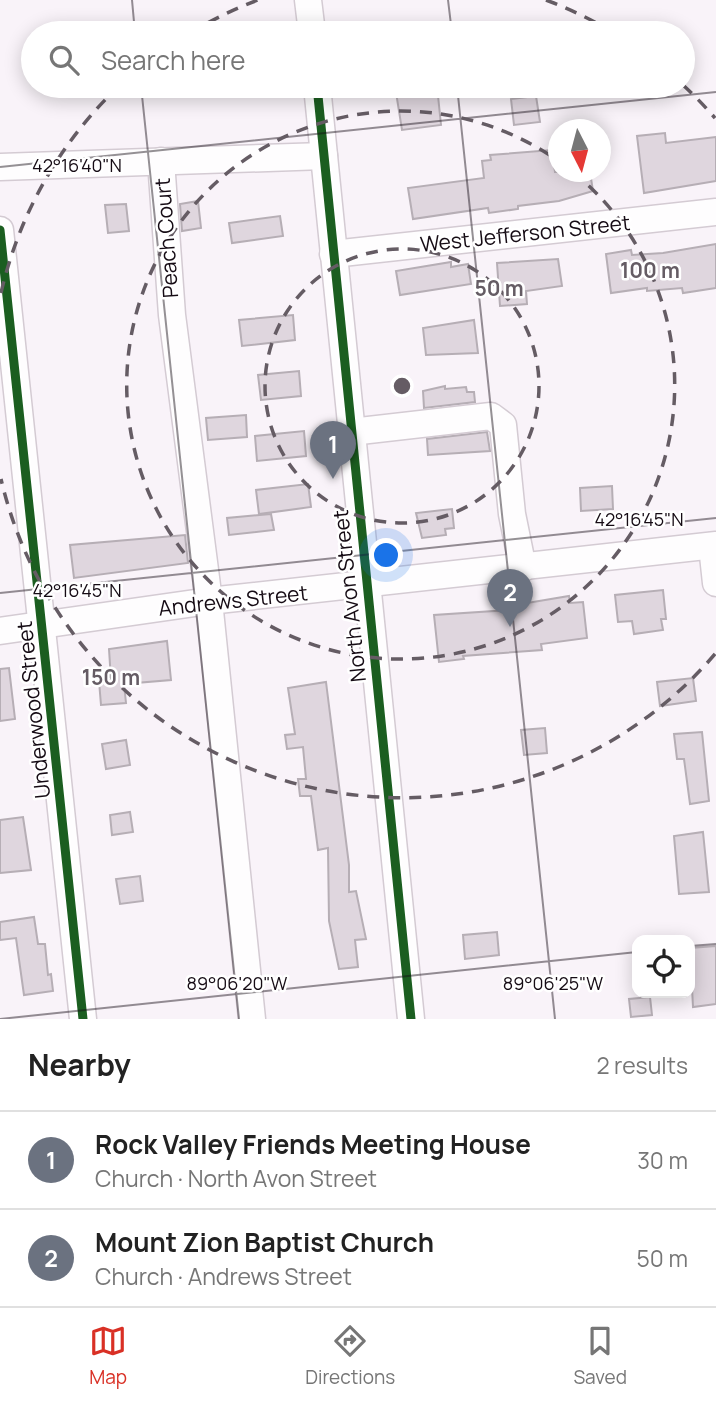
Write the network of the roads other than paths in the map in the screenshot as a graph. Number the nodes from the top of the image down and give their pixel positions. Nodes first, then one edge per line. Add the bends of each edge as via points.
1 (308, 0) edge
2 (311, 21) edge
3 (318, 98) edge
4 (324, 156) junction
5 (161, 161) junction
6 (0, 167) edge
7 (716, 212) edge
8 (0, 230) edge
9 (333, 254) junction
10 (351, 432) junction
11 (714, 546) edge
12 (523, 568) junction
13 (716, 583) edge
14 (366, 586) junction
15 (209, 601) junction
16 (42, 624) junction
17 (0, 631) edge
18 (83, 1019) edge
19 (252, 1019) edge
20 (411, 1019) edge

1 - 2 street
3 - 4 street, North Avon Street
4 - 5 street
4 - 9 street, North Avon Street
5 - 6 street
5 - 15 street, Peach Court via 172,315
7 - 9 street, West Jefferson Street
8 - 16 street, Underwood Street
9 - 10 street, North Avon Street
10 - 12 street via 491,416 503,425
10 - 14 street, North Avon Street
11 - 12 street, Andrews Street
11 - 13 street
12 - 14 street, Andrews Street
14 - 15 street, Andrews Street
14 - 20 street, North Avon Street
15 - 16 street, Andrews Street
15 - 19 street, Peach Court
16 - 17 street, Andrews Street
16 - 18 street, Underwood Street

